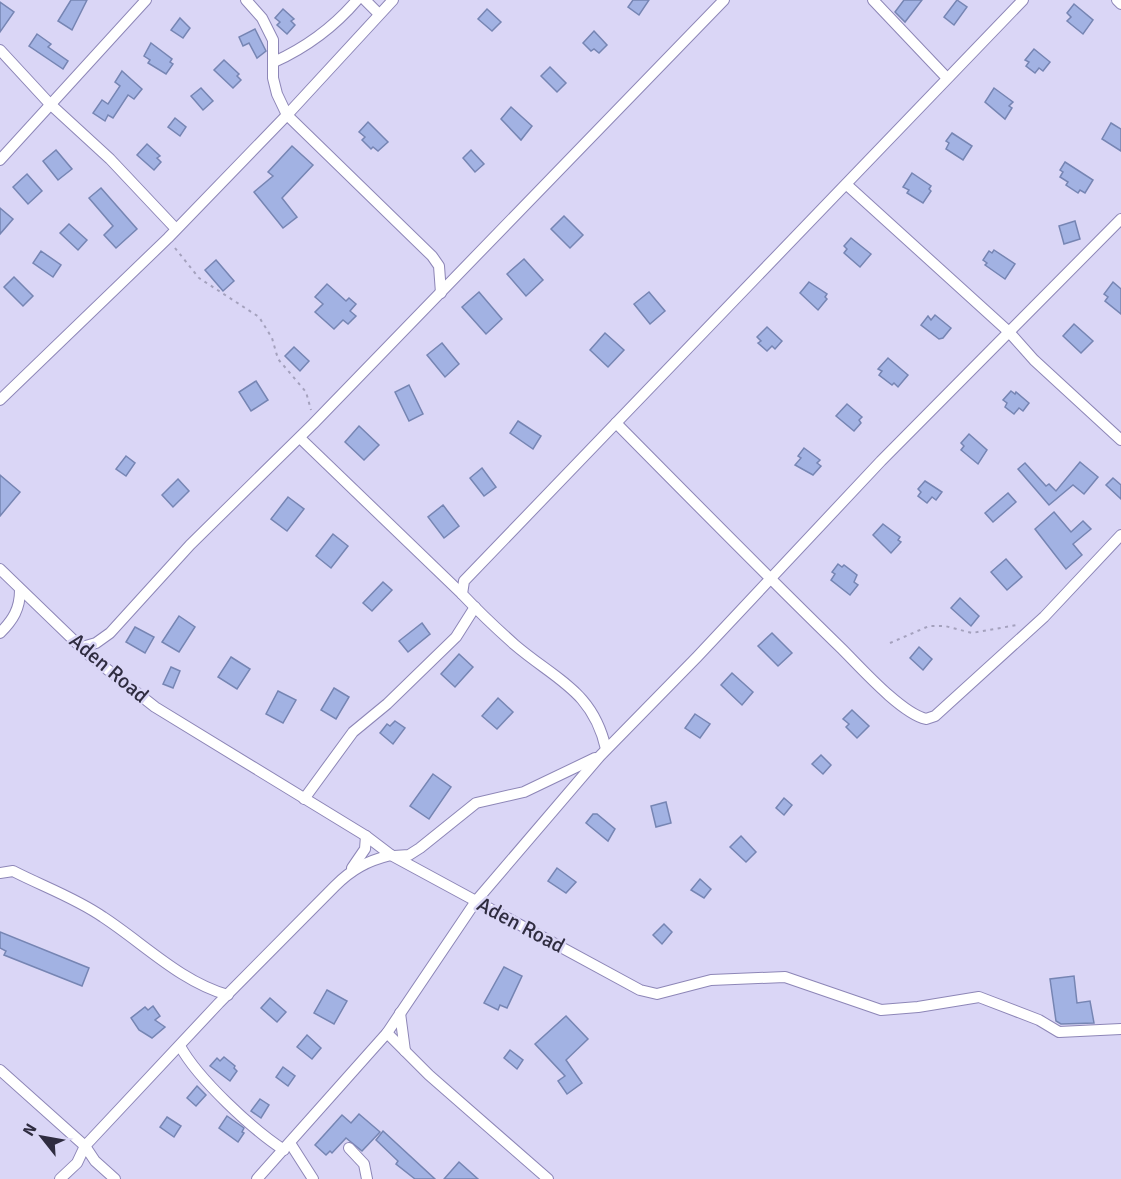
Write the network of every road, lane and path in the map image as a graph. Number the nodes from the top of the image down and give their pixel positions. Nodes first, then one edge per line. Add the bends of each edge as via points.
1 (146, 0) edge
2 (246, 0) edge
3 (357, 0) edge
4 (365, 0) edge
5 (393, 0) edge
6 (724, 0) edge
7 (873, 0) edge
8 (1023, 0) edge
9 (1117, 0) edge
10 (1121, 4) edge
11 (379, 14) junction
12 (0, 50) edge
13 (274, 62) junction
14 (946, 78) junction
15 (50, 104) junction
16 (287, 116) junction
17 (0, 160) edge
18 (847, 185) junction
19 (1121, 219) edge
20 (172, 234) junction
21 (441, 293) junction
22 (1009, 332) junction
23 (0, 400) edge
24 (616, 423) junction
25 (313, 424) junction
26 (300, 438) junction
27 (1121, 440) edge
28 (1121, 535) edge
29 (0, 569) edge
30 (771, 580) junction
31 (20, 590) junction
32 (462, 594) junction
33 (475, 607) junction
34 (1018, 625) dead end
35 (0, 633) edge
36 (890, 643) dead end
37 (82, 647) junction
38 (603, 752) junction
39 (304, 799) junction
40 (366, 837) junction
41 (392, 856) junction
42 (350, 870) junction
43 (0, 873) edge
44 (476, 901) junction
45 (228, 995) junction
46 (400, 1013) junction
47 (1121, 1029) edge
48 (387, 1033) junction
49 (180, 1046) junction
50 (405, 1051) junction
51 (0, 1070) edge
52 (85, 1146) junction
53 (287, 1147) junction
54 (349, 1148) dead end
55 (60, 1179) edge
56 (115, 1179) edge
57 (257, 1179) edge
58 (313, 1179) edge
59 (367, 1179) edge
60 (548, 1179) edge

1 - 15 street
2 - 13 street via 262,18 273,40
3 - 13 street via 320,36
4 - 11 street
5 - 11 street
6 - 21 street
7 - 14 street
8 - 14 street
9 - 10 street
11 - 16 street
12 - 15 street
13 - 16 street via 273,78
14 - 18 street
15 - 17 street
15 - 20 street via 110,159
16 - 20 street
16 - 21 street via 432,256 439,266
18 - 22 street
18 - 24 street
19 - 22 street
20 - 23 street
20 - 25 path via 199,278 259,317 272,338 278,359 306,392
21 - 25 street
22 - 27 street
22 - 30 street via 881,461
24 - 30 street
24 - 32 street via 464,581
25 - 26 street
26 - 32 street
26 - 37 street via 190,545 110,633
28 - 30 street via 1030,630 935,716 926,719 887,693
29 - 31 street, Aden Road
30 - 38 street
31 - 35 street via 19,607
31 - 37 street, Aden Road
32 - 33 street
33 - 38 street via 591,709 601,728
33 - 39 street via 456,637 352,732
34 - 36 path via 972,633 929,626
37 - 39 street, Aden Road via 155,707
38 - 41 street via 524,792 476,803 410,855
38 - 44 street
39 - 40 street, Aden Road
40 - 41 street, Aden Road
40 - 42 street via 365,849
41 - 42 street via 370,860
41 - 44 street, Aden Road
42 - 45 street
43 - 45 street via 13,871 101,915 210,990
44 - 46 street
44 - 47 street, Aden Road via 640,990 657,994 711,980 785,977 882,1010 979,997 1059,1032
45 - 49 street
46 - 48 street
46 - 50 street
48 - 50 street
48 - 53 street
49 - 52 street
49 - 53 street via 186,1058 231,1105 265,1137
50 - 60 street
51 - 52 street
52 - 55 street via 77,1163
52 - 56 street via 94,1161
53 - 57 street
53 - 58 street
54 - 59 street via 364,1164

